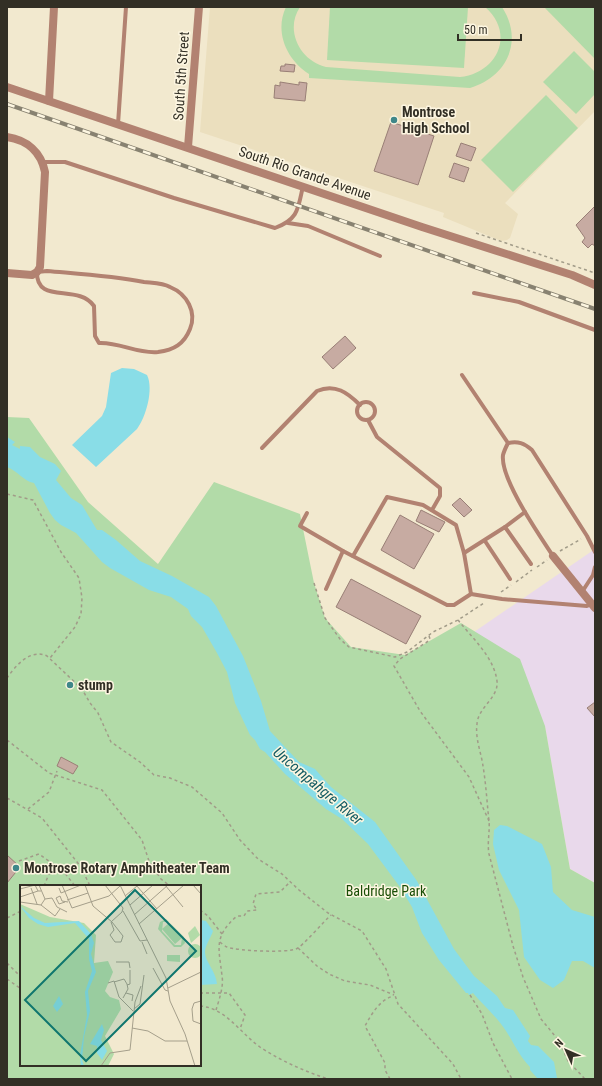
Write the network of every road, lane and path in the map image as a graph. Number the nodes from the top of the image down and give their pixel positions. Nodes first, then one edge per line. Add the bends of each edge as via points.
1 (54, 7) edge
2 (126, 7) edge
3 (199, 7) edge
4 (7, 87) edge
5 (49, 101) junction
6 (118, 125) junction
7 (7, 137) edge
8 (188, 147) junction
9 (43, 162) junction
10 (303, 186) junction
11 (288, 223) junction
12 (476, 233) dead end
13 (380, 256) dead end
14 (37, 272) junction
15 (595, 273) edge
16 (7, 274) edge
17 (594, 284) edge
18 (474, 293) dead end
19 (595, 330) edge
20 (462, 375) dead end
21 (360, 405) junction
22 (368, 420) junction
23 (508, 444) junction
24 (262, 448) dead end
25 (7, 494) edge
26 (432, 510) junction
27 (525, 512) junction
28 (307, 513) dead end
29 (505, 527) junction
30 (587, 536) junction
31 (485, 541) junction
32 (343, 550) junction
33 (595, 552) edge
34 (464, 553) junction
35 (353, 556) junction
36 (553, 556) junction
37 (531, 564) dead end
38 (595, 567) edge
39 (510, 579) dead end
40 (314, 583) dead end
41 (326, 589) dead end
42 (582, 592) junction
43 (472, 594) junction
44 (492, 597) junction
45 (594, 606) edge
46 (458, 620) junction
47 (428, 635) junction
48 (50, 658) junction
49 (7, 678) edge
50 (7, 740) edge
51 (57, 771) dead end
52 (54, 775) junction
53 (7, 798) edge
54 (28, 809) junction
55 (489, 822) junction
56 (19, 861) dead end
57 (53, 864) junction
58 (290, 882) junction
59 (44, 885) edge
60 (74, 885) edge
61 (90, 885) edge
62 (169, 885) edge
63 (201, 911) edge
64 (20, 912) edge
65 (331, 915) junction
66 (7, 918) edge
67 (222, 934) junction
68 (220, 942) junction
69 (298, 948) junction
70 (7, 963) edge
71 (20, 976) edge
72 (7, 979) edge
73 (20, 988) edge
74 (201, 993) edge
75 (220, 993) junction
76 (394, 995) junction
77 (470, 995) dead end
78 (201, 1006) edge
79 (216, 1010) junction
80 (240, 1029) junction
81 (328, 1079) edge
82 (390, 1079) edge
83 (461, 1079) edge
84 (512, 1079) edge
85 (585, 1079) edge

1 - 5 street
2 - 6 lane
3 - 8 street, South 5th Street
4 - 5 street, South Rio Grande Avenue
5 - 6 street, South Rio Grande Avenue
6 - 8 street, South Rio Grande Avenue
7 - 9 street via 22,141 37,153
8 - 10 street, South Rio Grande Avenue
9 - 11 lane via 65,162 275,228
9 - 14 street via 45,172 40,262
10 - 11 lane via 296,213
10 - 17 street, South Rio Grande Avenue
11 - 13 lane via 308,226
12 - 15 path
14 - 14 lane via 128,278 170,287 187,299 191,325 180,346 158,352 143,352 110,342 99,343 95,336 94,306 90,300 85,296 48,290 37,281
14 - 16 street via 32,275
18 - 19 lane via 519,302
20 - 23 lane
21 - 22 lane via 357,410 358,416 362,420
21 - 22 lane via 368,402 373,406 374,415
21 - 24 lane via 346,392 324,388 318,391
22 - 26 lane via 377,437 440,488 440,496
23 - 27 lane via 503,456 504,464
23 - 30 lane via 520,443 532,450
25 - 48 path via 33,500 61,552 79,578 81,614 75,627
26 - 34 lane via 456,526
26 - 35 lane via 423,505 387,497
27 - 29 lane
27 - 36 lane
28 - 32 lane via 300,526
29 - 31 lane
29 - 37 lane
30 - 33 lane
30 - 36 path
31 - 34 lane
31 - 39 lane
32 - 35 lane
32 - 41 lane
34 - 43 lane
35 - 43 lane via 447,605 454,605
36 - 42 street
36 - 44 path
38 - 42 lane
40 - 47 path via 325,618 349,647 395,657 407,652
42 - 45 street
43 - 44 lane
44 - 45 lane
44 - 46 path
46 - 47 path
46 - 55 path via 490,661 497,682 494,695 480,712 476,726
47 - 55 path via 430,639 427,642 400,659 394,666 420,711 469,777
48 - 49 path via 43,654 34,654 18,665
48 - 58 path via 82,689 98,713 111,742 154,774 188,784 195,789 222,813 240,840 258,859
50 - 52 path
51 - 52 path
52 - 54 path via 49,792
52 - 62 path via 102,790 142,840 149,861 161,879
53 - 54 path
54 - 61 path via 42,818 81,866
55 - 85 path via 488,854 523,977 541,1019 560,1042 568,1061
56 - 57 path via 39,854
57 - 59 path
57 - 60 path via 64,872
58 - 65 path
58 - 67 path via 280,892 256,894 253,904 257,910 246,911 244,916 237,916
63 - 67 path
64 - 66 path
65 - 69 path
65 - 76 path via 362,931 386,969
67 - 68 path
68 - 69 path via 227,947 277,952
68 - 75 path via 218,948 223,977
69 - 76 path via 317,966 345,982 370,986
70 - 71 path
72 - 73 path
74 - 75 path
75 - 79 path
75 - 80 path via 229,993 245,1014
76 - 82 path via 376,1009 365,1026 385,1063
76 - 83 path via 398,1004 453,1064
77 - 84 path via 482,1014 493,1043
78 - 79 path
79 - 80 path
80 - 81 path via 260,1047 288,1063

